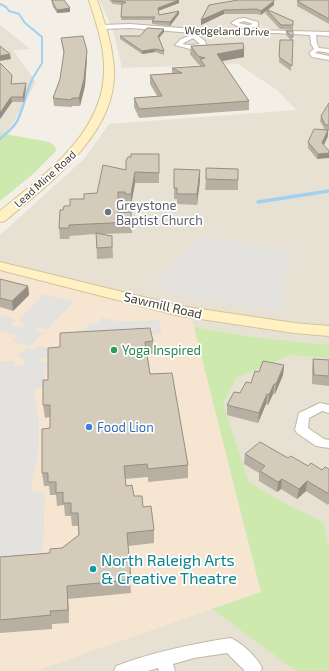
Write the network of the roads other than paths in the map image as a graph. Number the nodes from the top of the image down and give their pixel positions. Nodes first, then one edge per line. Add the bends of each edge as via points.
1 (93, 0) edge
2 (100, 22) junction
3 (313, 34) junction
4 (329, 34) edge
5 (317, 49) junction
6 (329, 51) edge
7 (329, 58) edge
8 (0, 218) edge
9 (0, 266) edge
10 (329, 331) edge
11 (329, 409) edge
12 (329, 444) edge
13 (165, 665) edge
14 (122, 671) edge
15 (252, 671) edge

1 - 2 main road, Lead Mine Road
2 - 3 street, Wedgeland Drive via 195,34 249,29
2 - 8 main road, Lead Mine Road via 109,74 106,97 99,118 85,140 63,164
3 - 4 street, Wedgeland Drive
3 - 5 street
5 - 6 street
5 - 7 street via 312,53 314,56
9 - 10 main road, Sawmill Road via 180,311
11 - 12 street via 320,407 302,416 301,430 321,443
13 - 14 street
13 - 15 street via 194,651 230,645 254,668

